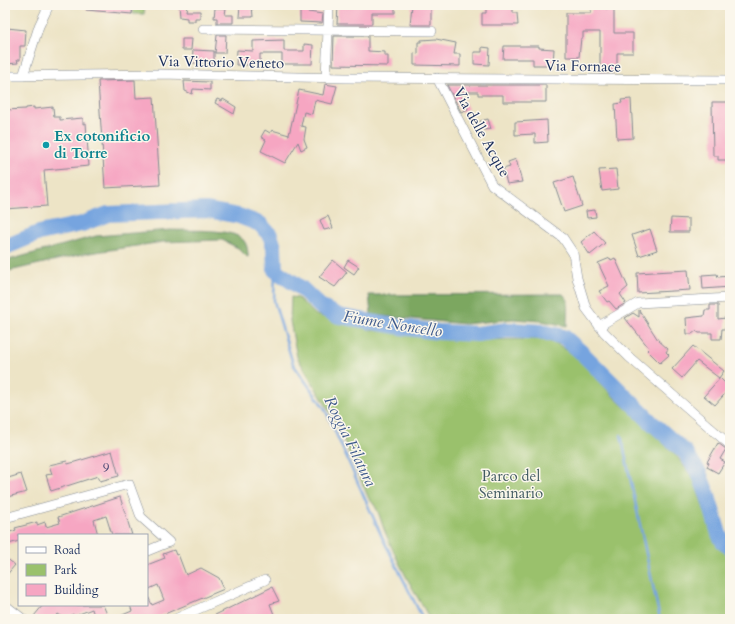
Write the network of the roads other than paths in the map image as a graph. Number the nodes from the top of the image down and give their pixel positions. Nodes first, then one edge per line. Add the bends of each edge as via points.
1 (49, 5) edge
2 (329, 5) edge
3 (203, 29) dead end
4 (328, 30) junction
5 (432, 31) dead end
6 (5, 76) edge
7 (23, 76) junction
8 (326, 78) junction
9 (436, 78) junction
10 (730, 80) edge
11 (730, 298) edge
12 (600, 326) junction
13 (730, 445) edge
14 (5, 518) edge
15 (148, 551) edge
16 (265, 580) dead end
17 (18, 605) edge
18 (8, 607) edge
19 (23, 619) edge
20 (175, 619) edge

1 - 7 street via 39,26
2 - 4 street
3 - 4 street
4 - 5 street
4 - 8 street
6 - 7 street, Via Vittorio Veneto
7 - 8 street, Via Vittorio Veneto via 160,74
8 - 9 street, Via Vittorio Veneto
9 - 10 street, Via Fornace
9 - 12 street, Via delle Acque via 492,184 570,246 586,308
11 - 12 street via 638,303
12 - 13 street, Via delle Acque via 629,357
14 - 15 street via 129,484 141,517 169,542
16 - 20 street
17 - 18 street
18 - 19 street

